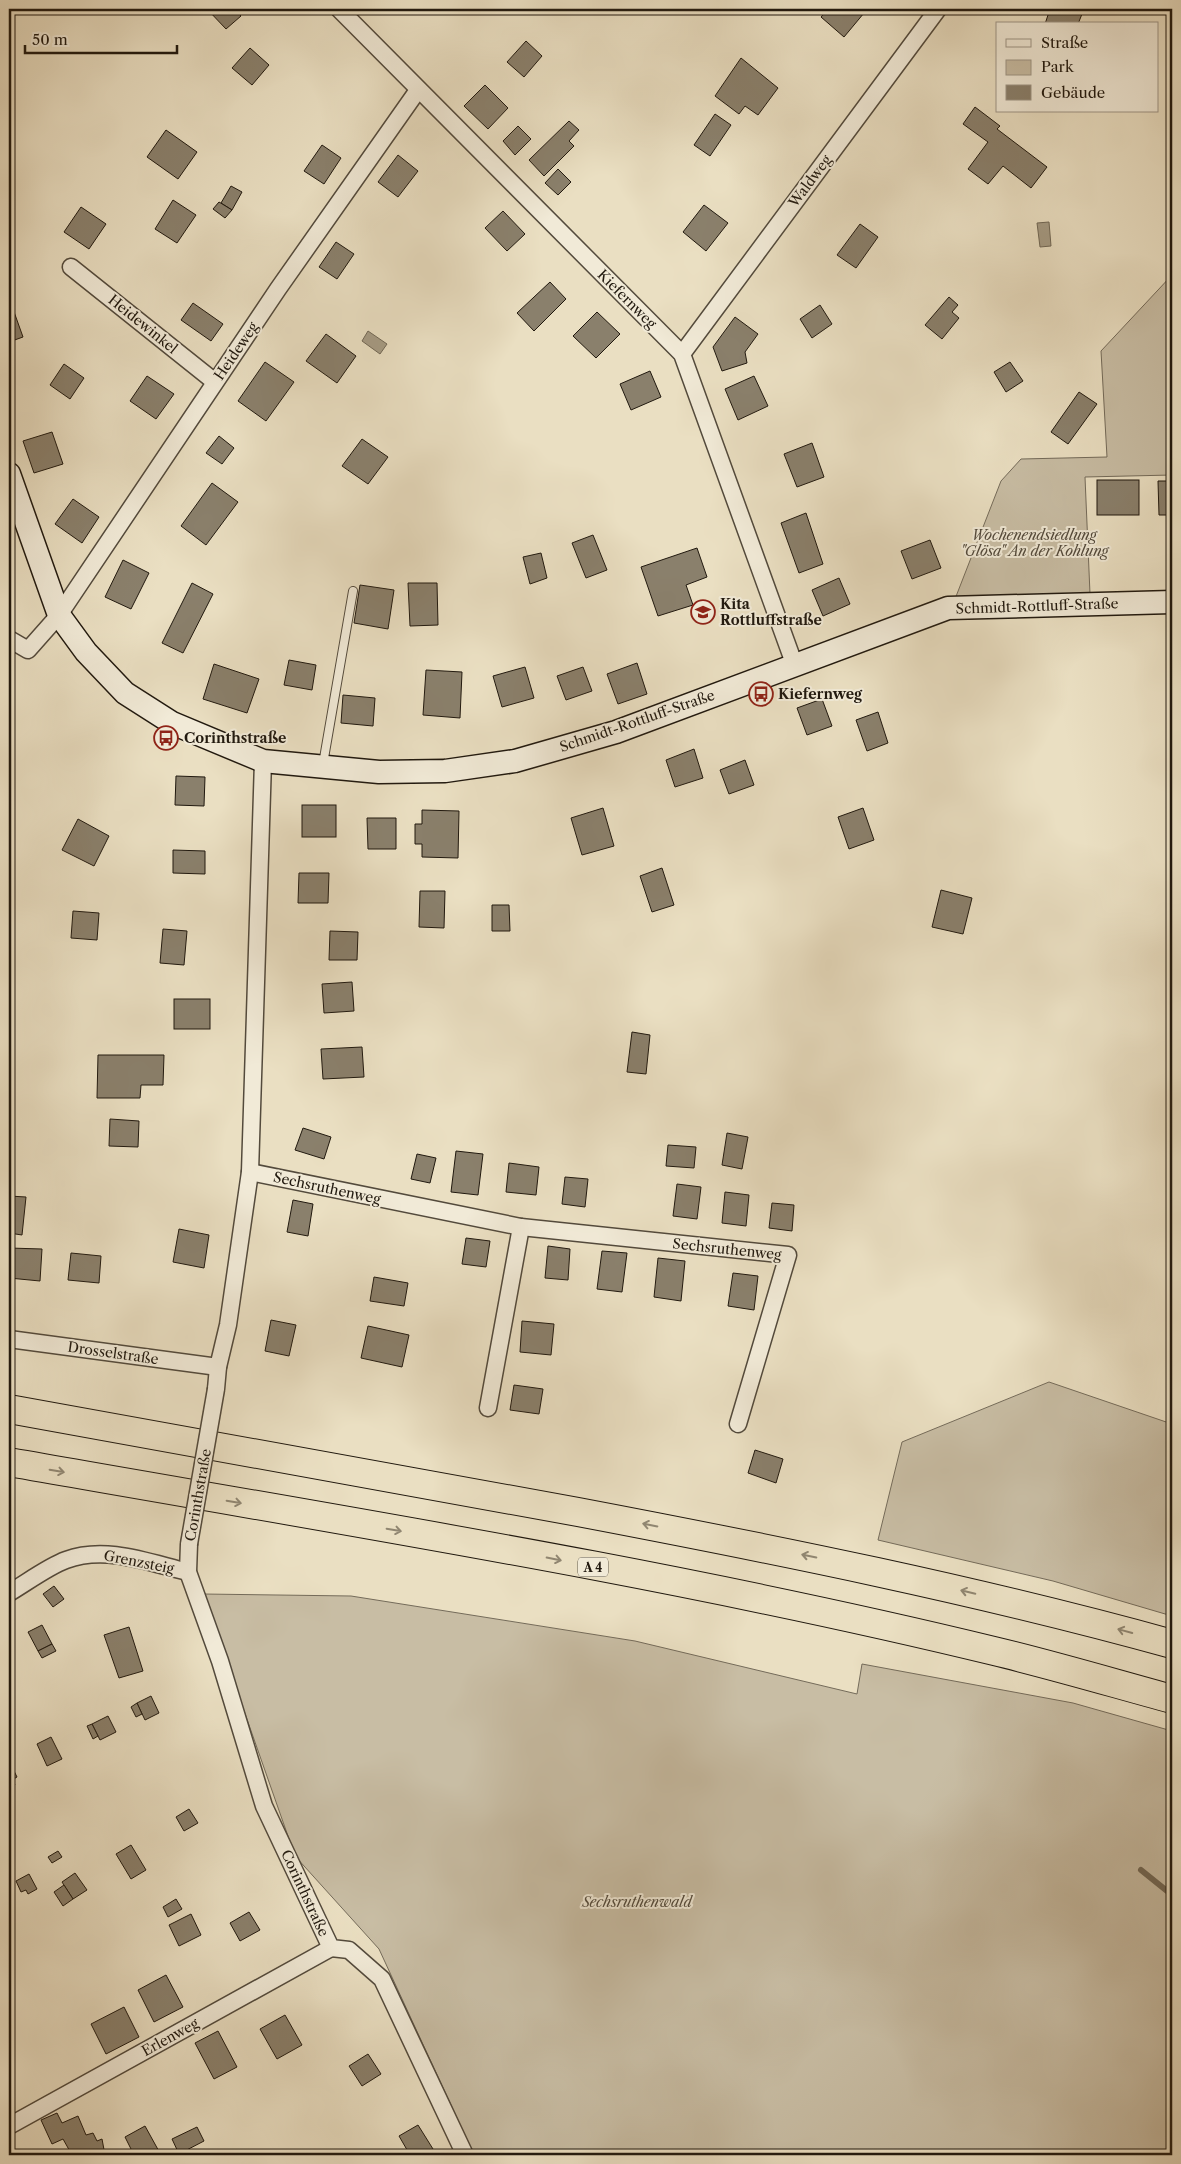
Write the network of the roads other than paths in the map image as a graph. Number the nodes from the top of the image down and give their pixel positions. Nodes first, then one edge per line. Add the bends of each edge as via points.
1 (339, 9) edge
2 (938, 9) edge
3 (418, 90) junction
4 (71, 267) dead end
5 (682, 354) junction
6 (215, 382) junction
7 (9, 474) edge
8 (353, 591) dead end
9 (1172, 602) edge
10 (59, 615) junction
11 (9, 639) edge
12 (795, 666) junction
13 (263, 761) junction
14 (322, 767) junction
15 (250, 1172) junction
16 (521, 1228) junction
17 (9, 1339) edge
18 (218, 1367) junction
19 (488, 1408) dead end
20 (9, 1409) edge
21 (738, 1424) dead end
22 (9, 1462) edge
23 (188, 1572) junction
24 (9, 1593) edge
25 (1172, 1644) edge
26 (1172, 1699) edge
27 (331, 1948) junction
28 (9, 2126) edge
29 (465, 2155) edge

1 - 3 street, Kiefernweg
2 - 5 street, Waldweg
3 - 5 street, Kiefernweg
3 - 6 street, Heideweg
4 - 6 street, Heidewinkel
5 - 12 street, Kiefernweg
6 - 10 street, Heideweg
7 - 10 street, Schmidt-Rottluff-Straße
8 - 14 lane
9 - 12 street, Schmidt-Rottluff-Straße via 948,608
10 - 11 street via 28,650
10 - 13 street, Schmidt-Rottluff-Straße via 86,652 124,693 172,724
12 - 14 street, Schmidt-Rottluff-Straße via 616,732 514,760 445,770 379,772
13 - 14 street, Schmidt-Rottluff-Straße
13 - 15 street, Corinthstraße
15 - 16 street, Sechsruthenweg
15 - 18 street, Corinthstraße via 228,1325
16 - 19 street
16 - 21 street, Sechsruthenweg via 788,1255
17 - 18 street, Drosselstraße
18 - 23 street, Corinthstraße, bridge via 189,1544
25 -> 20 highway via 1012,1602 772,1548
22 -> 26 highway, A 4 via 733,1593 994,1651
23 - 24 street, Grenzsteig via 129,1557 98,1554 66,1560
23 - 27 street, Corinthstraße via 220,1661 264,1806
27 - 28 street, Erlenweg
27 - 29 street, Corinthstraße via 349,1950 382,1979

